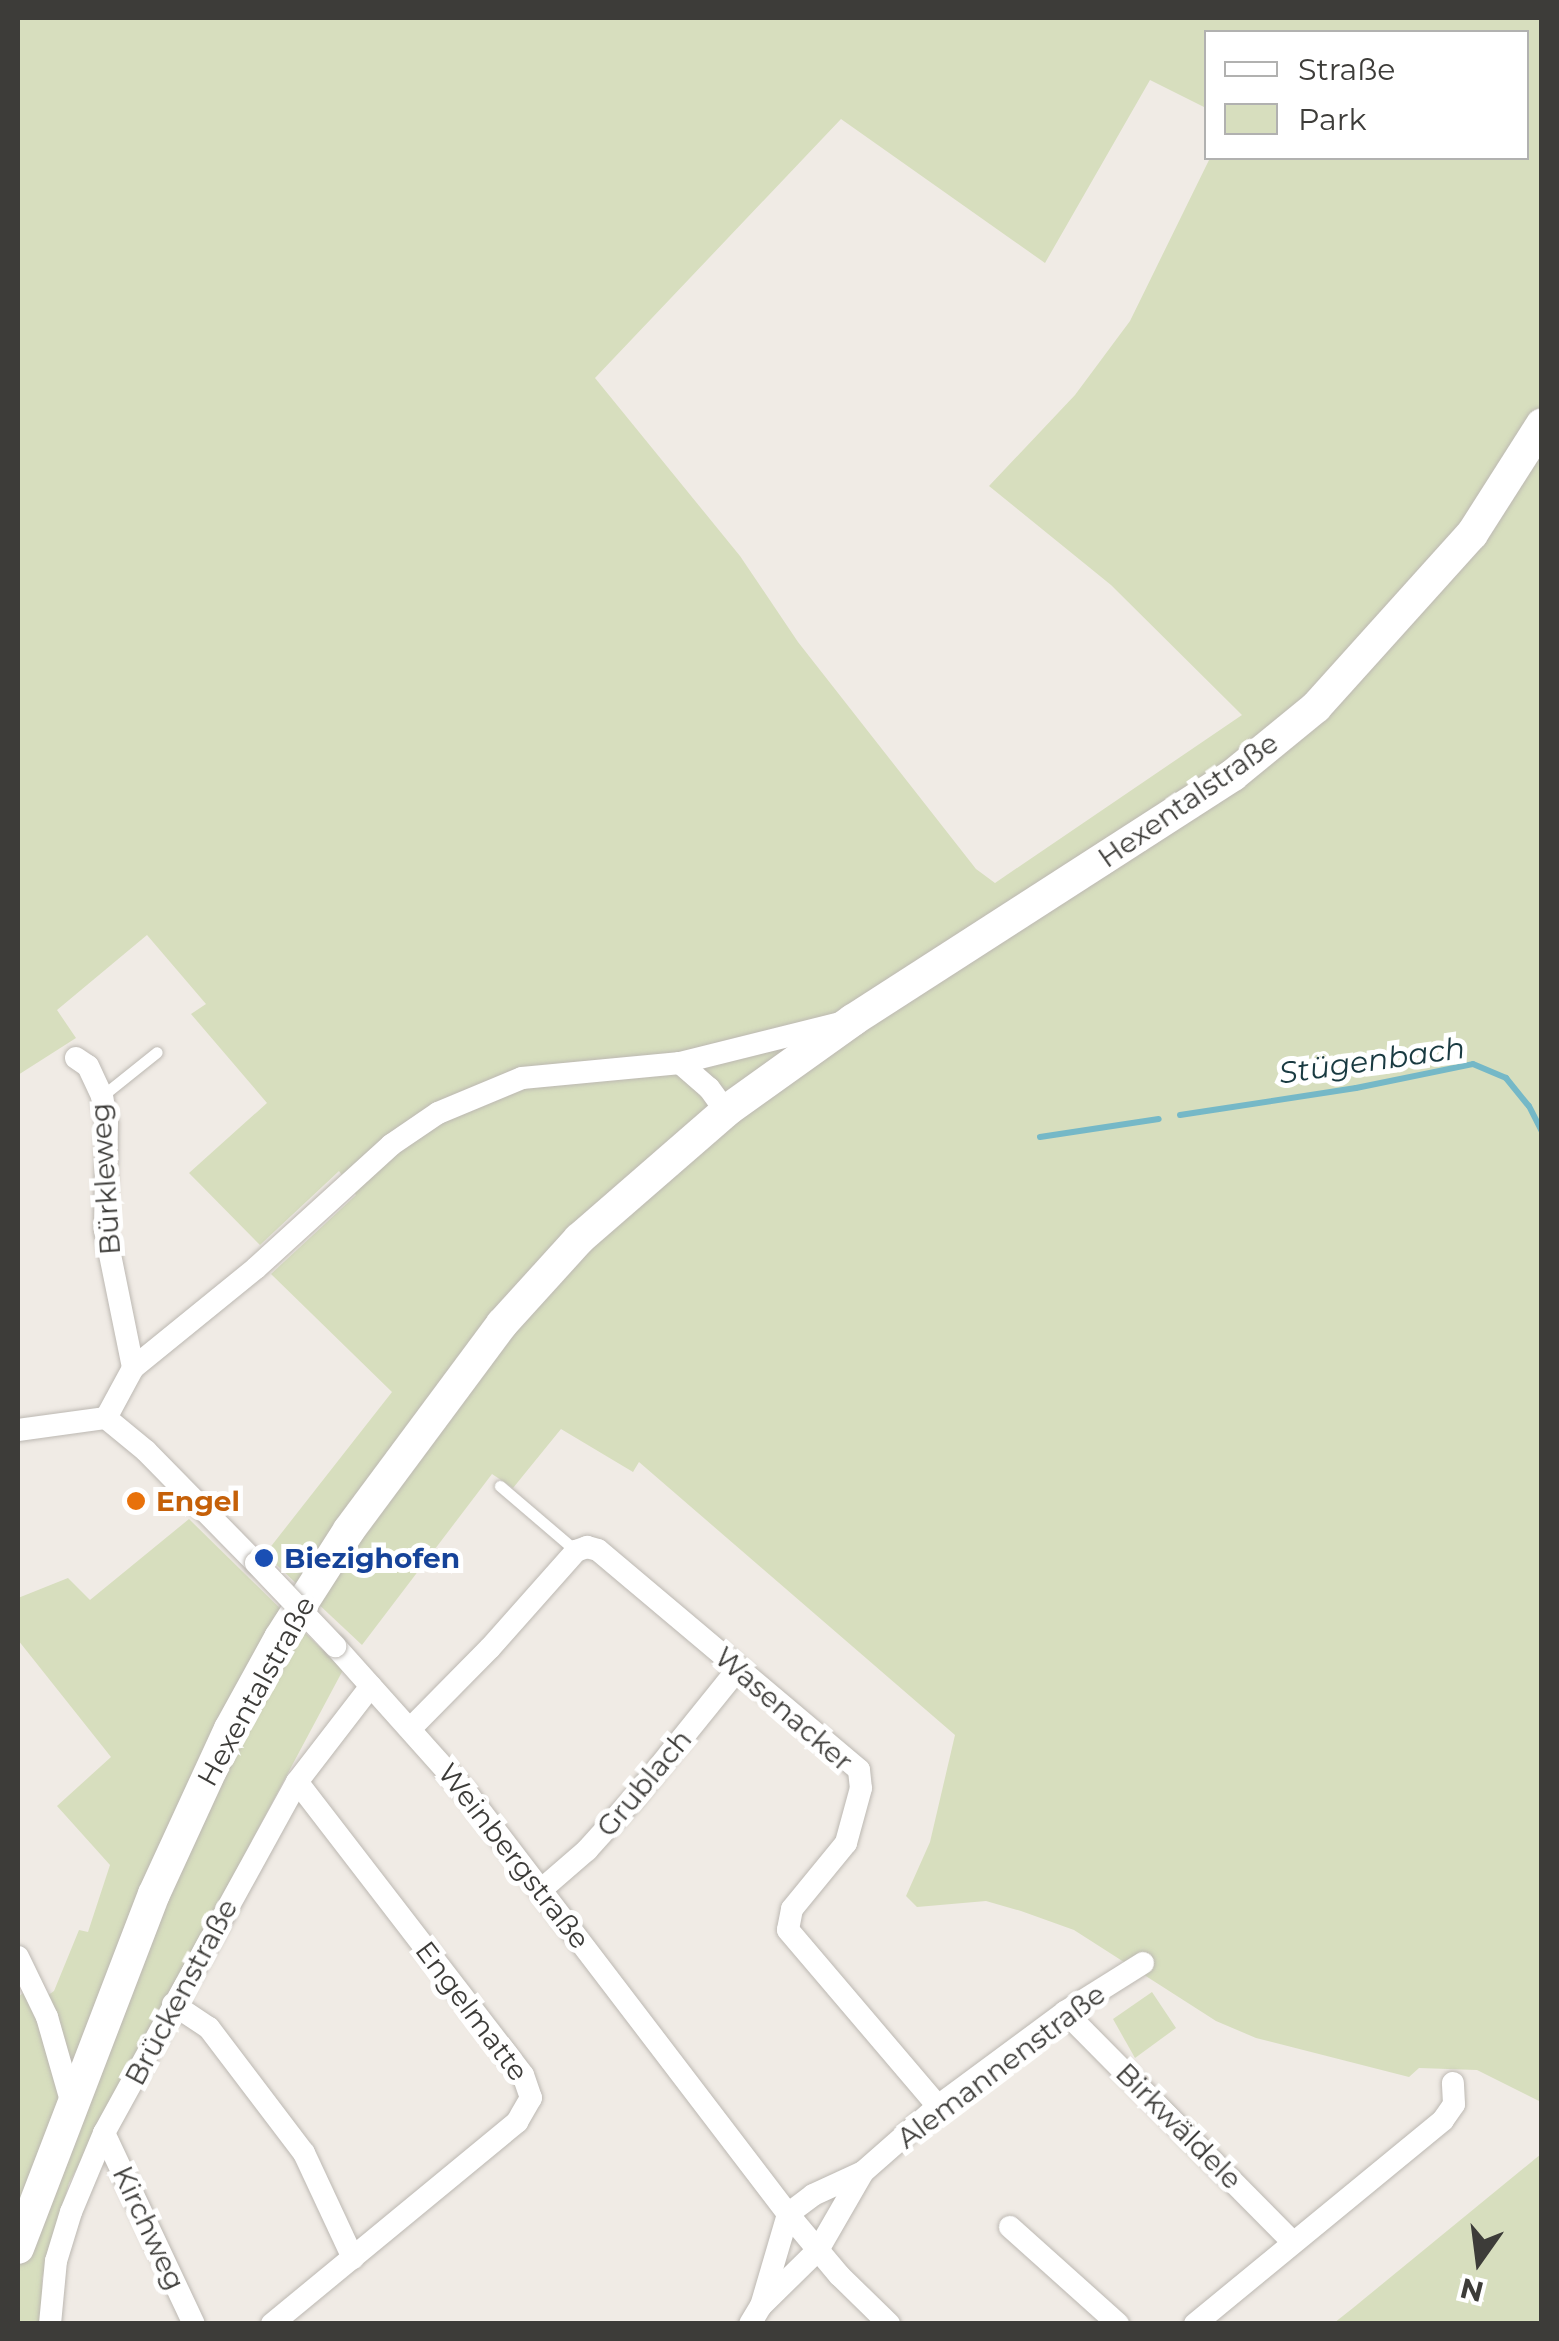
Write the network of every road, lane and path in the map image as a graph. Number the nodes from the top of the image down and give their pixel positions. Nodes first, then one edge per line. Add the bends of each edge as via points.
1 (1542, 424) edge
2 (853, 1020) junction
3 (157, 1052) dead end
4 (76, 1058) dead end
5 (680, 1062) junction
6 (102, 1096) junction
7 (726, 1111) junction
8 (133, 1368) junction
9 (106, 1418) junction
10 (18, 1430) edge
11 (500, 1486) dead end
12 (576, 1551) junction
13 (738, 1668) junction
14 (371, 1686) junction
15 (411, 1728) junction
16 (297, 1782) junction
17 (542, 1889) junction
18 (18, 1957) edge
19 (1144, 1964) dead end
20 (173, 2004) junction
21 (1065, 2012) junction
22 (1453, 2083) dead end
23 (72, 2104) junction
24 (938, 2106) junction
25 (104, 2134) junction
26 (863, 2172) junction
27 (788, 2214) junction
28 (1010, 2227) dead end
29 (1292, 2240) junction
30 (18, 2248) edge
31 (818, 2250) junction
32 (353, 2258) junction
33 (755, 2315) edge
34 (50, 2324) edge
35 (194, 2324) edge
36 (272, 2324) edge
37 (889, 2324) edge
38 (1118, 2324) edge
39 (1196, 2324) edge

1 - 2 main road, Hexentalstraße via 1472,534 1316,706 1233,775
2 - 5 street, Hexentalstraße
2 - 7 main road, Hexentalstraße
3 - 6 lane
4 - 6 street, Bürkleweg via 88,1066
5 - 7 street
5 - 8 street, Hexentalstraße via 522,1078 438,1113 391,1145
6 - 8 street, Bürkleweg via 105,1230
7 - 23 main road, Hexentalstraße via 579,1239 502,1324 349,1530 230,1729 154,1894
8 - 9 street, Hexentalstraße
9 - 10 street
9 - 14 street, Weinbergstraße, bridge via 146,1450
11 - 12 lane
12 - 13 street, Wasenacker via 598,1550
12 - 15 street
13 - 17 street, Grublach via 633,1799
13 - 24 street, Wasenacker via 859,1770 861,1788 846,1842 792,1909 788,1930
14 - 15 street, Weinbergstraße
14 - 16 street, Brückenstraße
15 - 17 street, Weinbergstraße
16 - 20 street, Brückenstraße
16 - 32 street, Engelmatte via 523,2075 530,2098 517,2122
17 - 27 street, Weinbergstraße
18 - 23 street via 46,2017
19 - 21 street, Alemannenstraße
20 - 25 street, Brückenstraße
20 - 32 street via 209,2028 304,2153
21 - 24 street, Alemannenstraße
21 - 29 street, Birkwäldele
22 - 29 street via 1454,2104 1443,2120
23 - 30 main road, Hexentalstraße
24 - 26 street, Alemannenstraße
25 - 34 street, Brückenstraße via 56,2261
25 - 35 street, Kirchweg
26 - 27 street, Alemannenstraße via 812,2194
26 - 31 street, Alemannenstraße
27 - 31 street, Weinbergstraße
27 - 33 street, Alemannenstraße
28 - 38 street
29 - 39 street
31 - 33 street, Alemannenstraße
31 - 37 street, Weinbergstraße
32 - 36 street, Engelmatte

